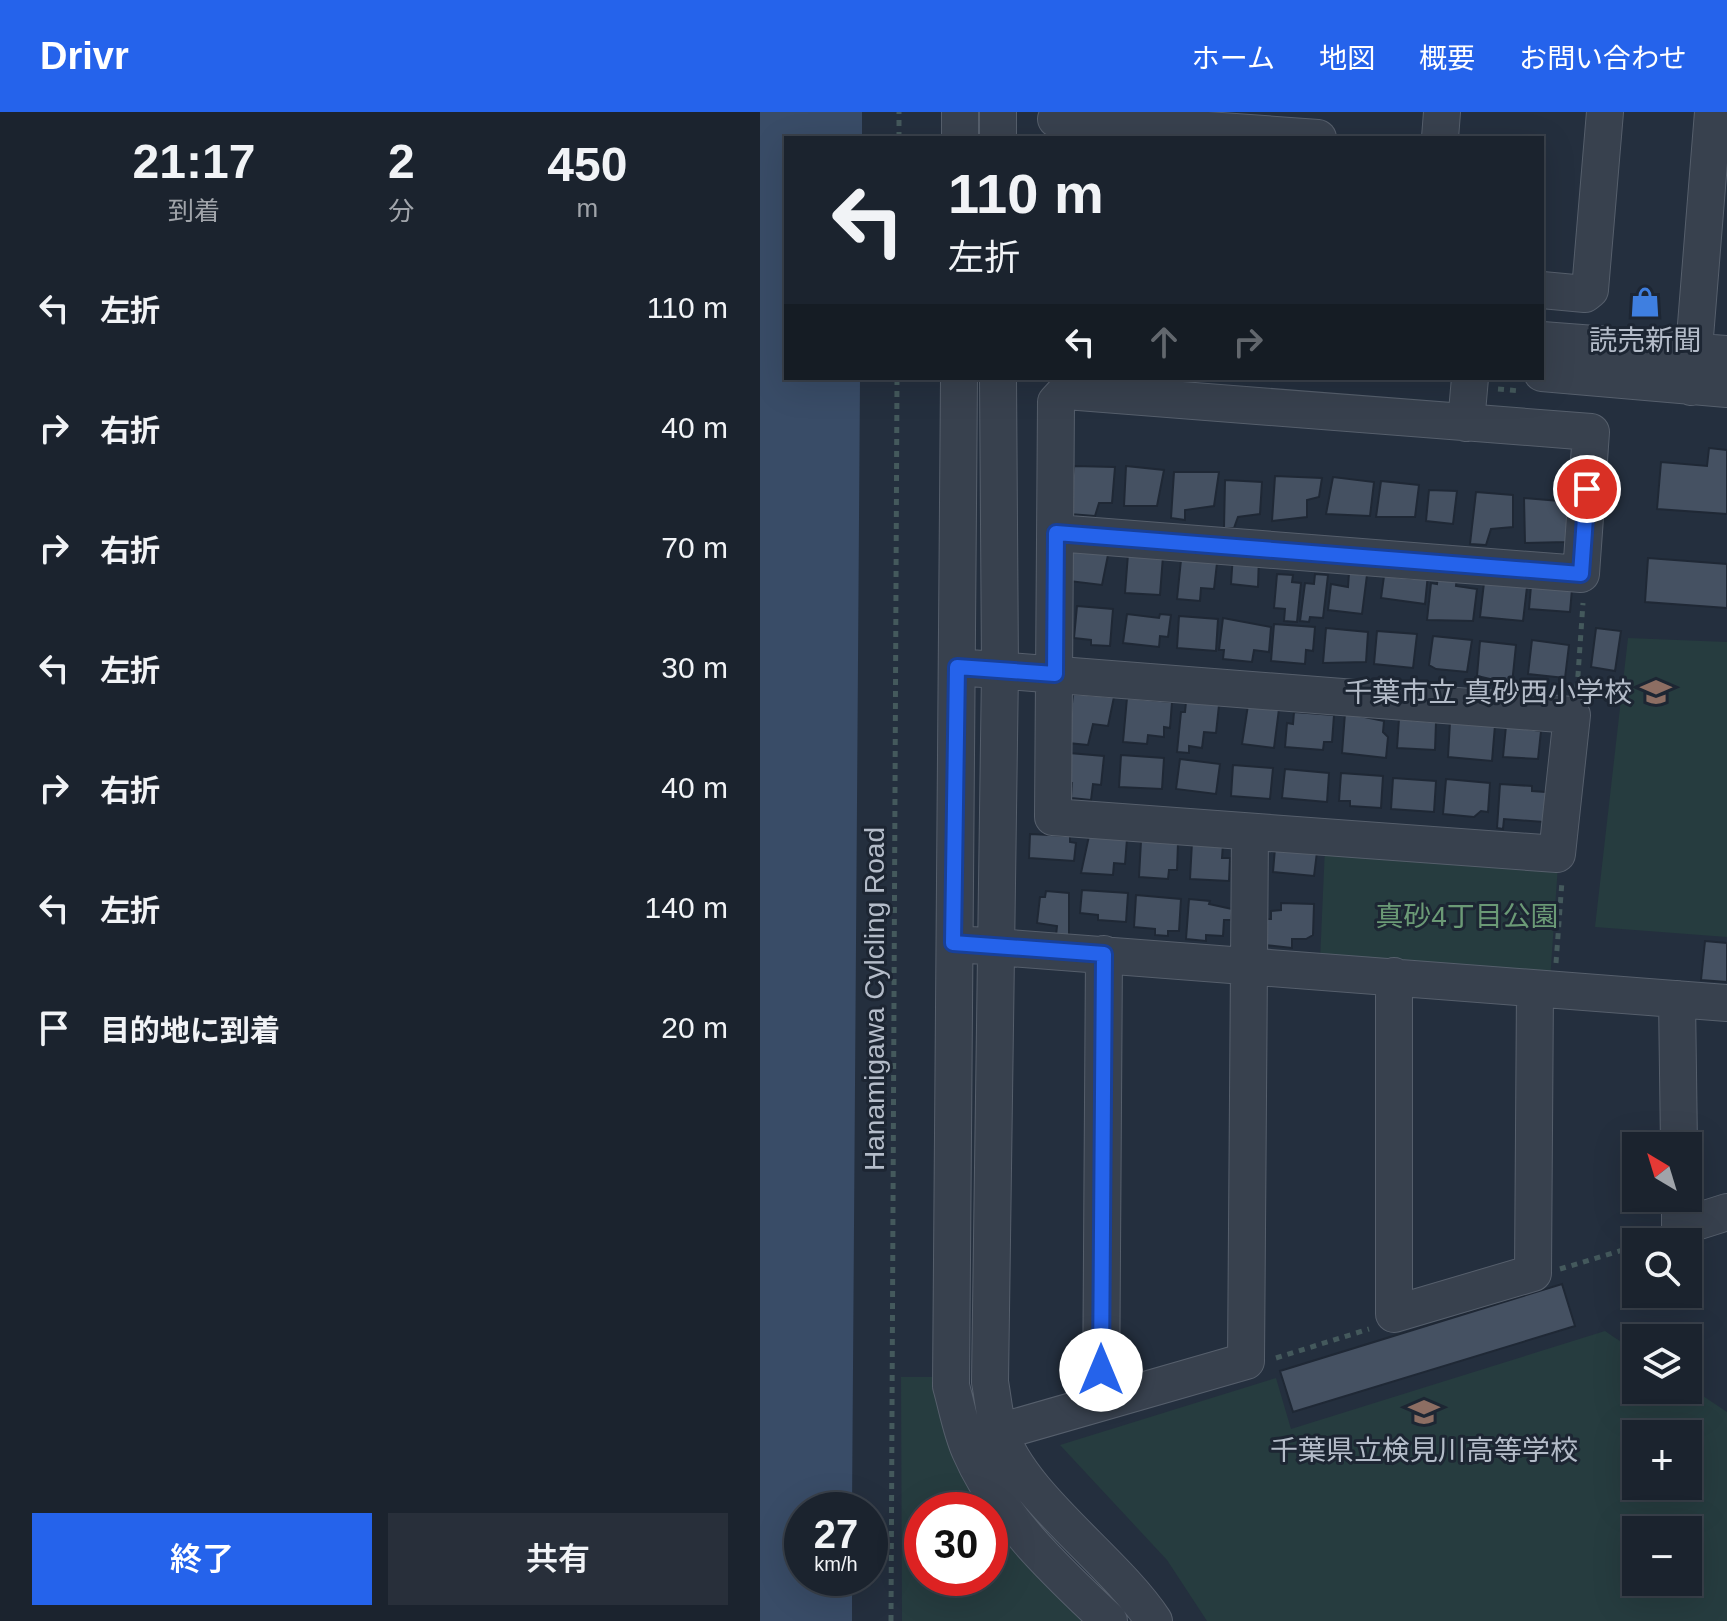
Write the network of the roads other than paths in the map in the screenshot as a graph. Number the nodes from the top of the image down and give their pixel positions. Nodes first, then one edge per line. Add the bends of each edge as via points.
1 (960, 112) edge
2 (998, 112) edge
3 (1442, 112) edge
4 (1605, 112) edge
5 (1713, 112) edge
6 (1056, 123) edge
7 (960, 136) edge
8 (998, 136) edge
9 (1283, 136) edge
10 (1440, 136) edge
11 (1544, 290) edge
12 (1544, 340) edge
13 (1704, 364) edge
14 (1544, 373) edge
15 (959, 380) edge
16 (998, 380) edge
17 (1470, 380) edge
18 (1727, 389) edge
19 (1466, 423) junction
20 (1056, 533) junction
21 (957, 667) junction
22 (1000, 670) junction
23 (1055, 674) junction
24 (1250, 832) junction
25 (953, 943) junction
26 (995, 947) junction
27 (1104, 954) junction
28 (1248, 966) junction
29 (1394, 976) junction
30 (1545, 990) junction
31 (1677, 999) junction
32 (1727, 1003) edge
33 (1679, 1132) edge
34 (1680, 1212) edge
35 (1727, 1212) edge
36 (1101, 1402) junction
37 (984, 1440) junction
38 (1109, 1621) edge
39 (1154, 1621) edge

1 - 7 street
2 - 8 street
3 - 10 street
4 - 11 street via 1590,290
5 - 13 street
6 - 9 street
12 - 13 street
13 - 14 street
13 - 18 street
15 - 21 street
16 - 22 street
17 - 19 street
19 - 20 street via 1066,391 1056,402
19 - 20 street via 1591,432 1581,574
20 - 23 street
21 - 22 street
21 - 25 street
22 - 23 street
22 - 26 street
23 - 24 street via 1053,817
23 - 24 street via 1572,715 1557,854
24 - 28 street
25 - 26 street
25 - 37 street via 951,1386
26 - 27 street
26 - 37 street via 990,1382
27 - 28 street
27 - 36 street
28 - 29 street
28 - 36 street via 1246,1361
29 - 30 street
29 - 30 street via 1394,1314 1533,1273
30 - 31 street
31 - 32 street
31 - 33 street
34 - 35 street via 1680,1227
36 - 37 street
37 - 38 street via 985,1482 1023,1534
37 - 39 street via 1016,1464

